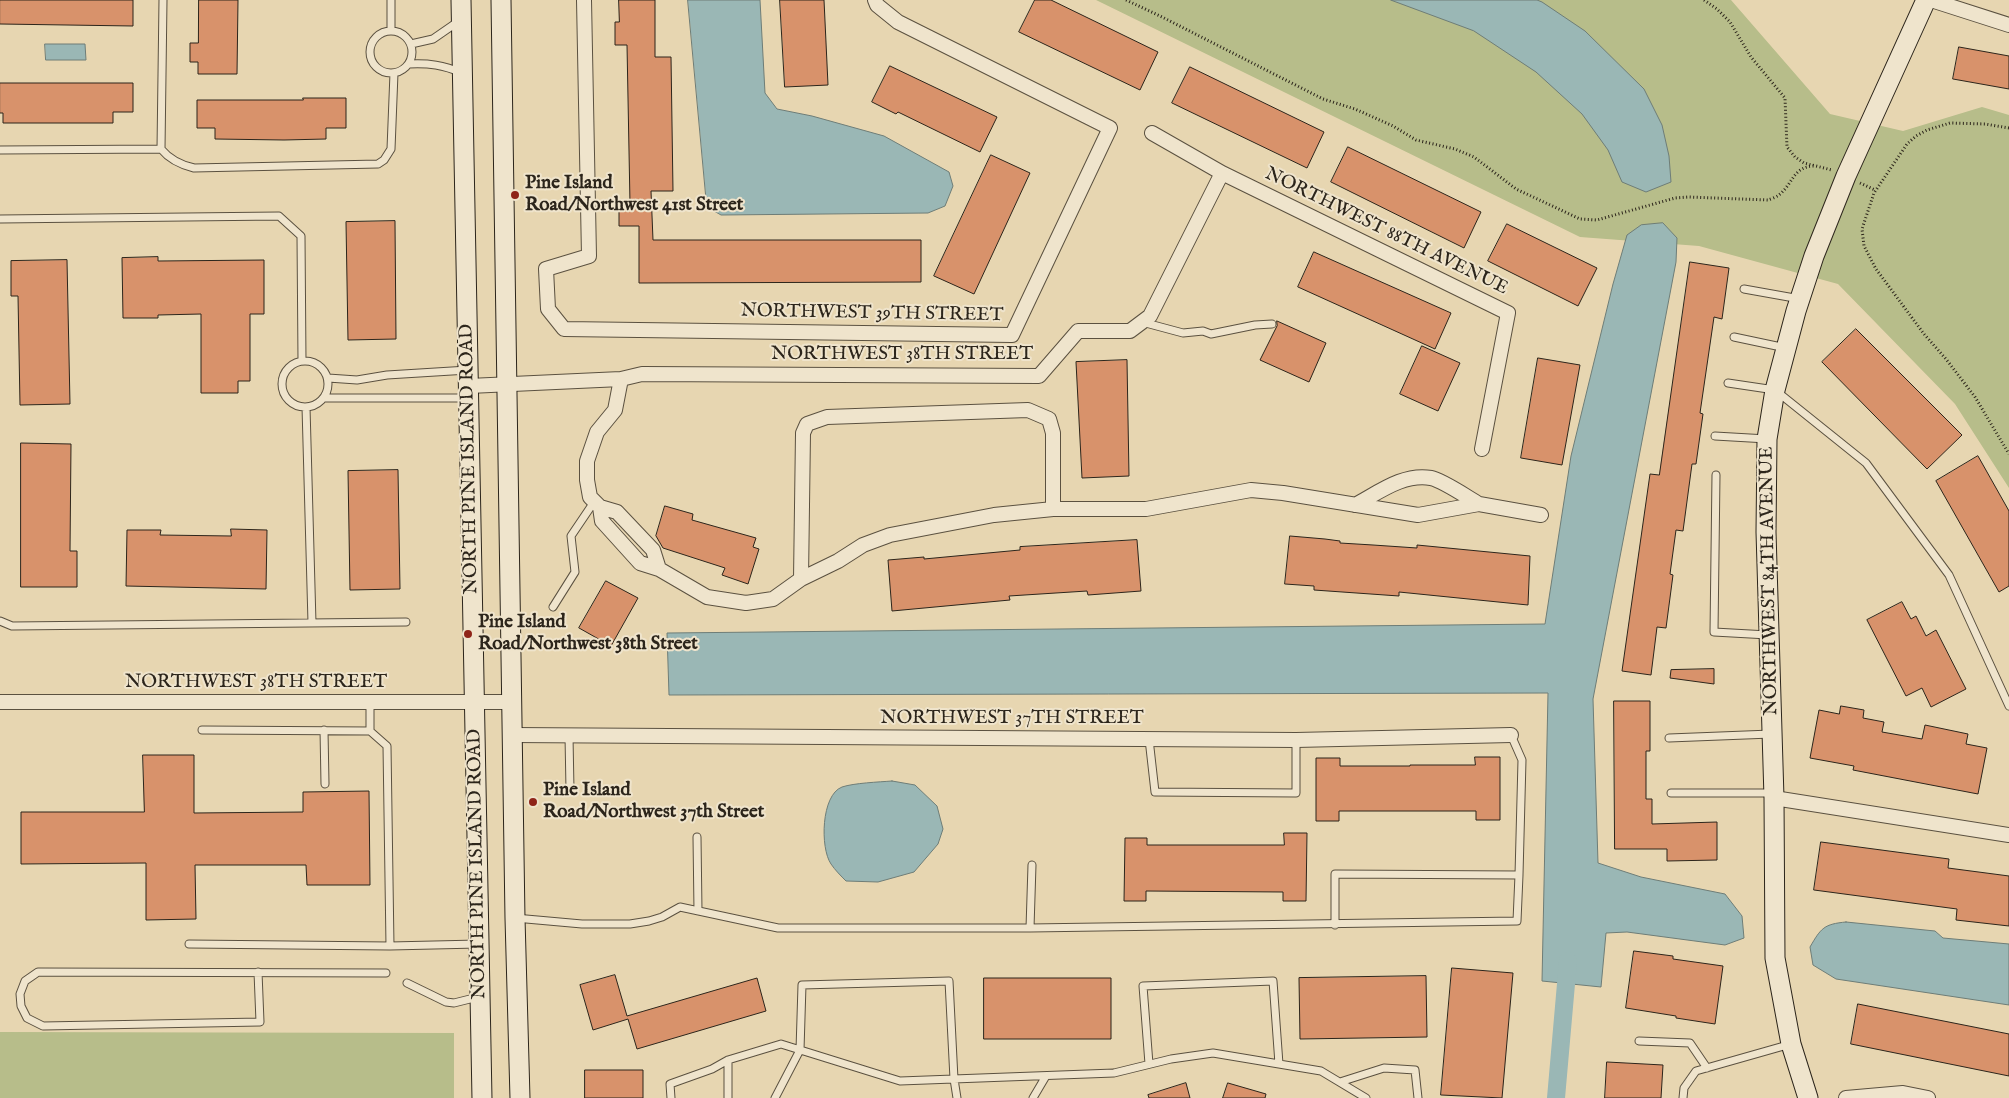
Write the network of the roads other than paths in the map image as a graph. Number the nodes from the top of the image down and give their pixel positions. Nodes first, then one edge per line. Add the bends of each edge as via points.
1 (163, 0) edge
2 (392, 0) edge
3 (461, 0) edge
4 (500, 0) edge
5 (584, 0) edge
6 (875, 0) edge
7 (1926, 0) edge
8 (1931, 0) edge
9 (462, 19) junction
10 (2009, 25) edge
11 (392, 31) junction
12 (411, 44) junction
13 (409, 64) junction
14 (394, 73) junction
15 (462, 73) junction
16 (1152, 133) dead end
17 (161, 149) junction
18 (0, 150) edge
19 (1222, 173) junction
20 (0, 219) edge
21 (1744, 289) dead end
22 (1800, 299) junction
23 (1142, 322) junction
24 (1272, 324) dead end
25 (1734, 338) dead end
26 (1786, 348) junction
27 (302, 361) junction
28 (328, 378) junction
29 (620, 379) junction
30 (1728, 383) dead end
31 (506, 384) junction
32 (469, 385) junction
33 (1775, 390) junction
34 (324, 398) junction
35 (306, 407) junction
36 (1714, 436) dead end
37 (1768, 439) junction
38 (1482, 449) dead end
39 (1716, 475) dead end
40 (597, 504) junction
41 (1478, 504) junction
42 (1355, 505) junction
43 (1053, 509) junction
44 (1541, 515) dead end
45 (801, 579) junction
46 (553, 607) dead end
47 (0, 621) edge
48 (406, 622) dead end
49 (312, 623) junction
50 (1768, 635) junction
51 (0, 702) edge
52 (370, 702) junction
53 (475, 702) junction
54 (512, 702) junction
55 (2009, 706) edge
56 (202, 730) dead end
57 (324, 730) junction
58 (370, 731) junction
59 (1772, 734) junction
60 (512, 735) junction
61 (1511, 735) joint
62 (569, 736) junction
63 (1669, 738) dead end
64 (1149, 739) junction
65 (1296, 740) junction
66 (325, 784) dead end
67 (570, 790) dead end
68 (1671, 793) dead end
69 (1774, 796) junction
70 (2009, 836) edge
71 (698, 837) dead end
72 (1032, 865) dead end
73 (1519, 874) junction
74 (698, 911) junction
75 (515, 918) junction
76 (1335, 925) junction
77 (1030, 928) junction
78 (189, 944) dead end
79 (478, 944) junction
80 (390, 946) junction
81 (258, 972) junction
82 (386, 973) dead end
83 (407, 983) dead end
84 (480, 996) junction
85 (1639, 1040) dead end
86 (1791, 1044) junction
87 (800, 1050) junction
88 (728, 1060) junction
89 (1149, 1064) junction
90 (1279, 1064) junction
91 (1707, 1068) junction
92 (1046, 1076) junction
93 (954, 1080) junction
94 (1340, 1082) junction
95 (482, 1098) edge
96 (520, 1098) edge
97 (670, 1098) edge
98 (728, 1098) edge
99 (775, 1098) edge
100 (957, 1098) edge
101 (1033, 1098) edge
102 (1366, 1098) edge
103 (1418, 1098) edge
104 (1683, 1098) edge
105 (1808, 1098) edge
106 (1846, 1098) edge
107 (1928, 1098) edge

1 - 17 lane
2 - 11 lane
3 - 9 main road, NORTH PINE ISLAND ROAD
4 - 31 main road, NORTH PINE ISLAND ROAD
5 - 6 street, NORTHWEST 39TH STREET via 589,256 546,269 548,309 564,329 1012,335 1110,128 898,22
7 - 22 main road, NORTHWEST 84TH AVENUE via 1846,176
8 - 10 street
9 - 12 lane via 433,39
9 - 15 main road, NORTH PINE ISLAND ROAD
11 - 12 lane via 400,32
11 - 14 lane via 376,37 370,52 376,67 383,72
12 - 13 lane via 413,52
13 - 14 lane
13 - 15 lane via 444,65
14 - 17 lane via 391,149 378,164 194,168 175,162
15 - 32 main road, NORTH PINE ISLAND ROAD
16 - 19 street, NORTHWEST 88TH AVENUE
17 - 18 lane
19 - 23 street via 1150,316
19 - 38 street, NORTHWEST 88TH AVENUE via 1508,313
20 - 27 lane via 279,216 301,236
21 - 22 lane
22 - 26 main road, NORTHWEST 84TH AVENUE
23 - 24 lane via 1183,333 1203,331 1211,334
23 - 29 street, NORTHWEST 38TH STREET via 1130,331 1078,331 1039,376 642,374
25 - 26 lane
26 - 33 main road, NORTHWEST 84TH AVENUE
27 - 28 lane via 316,363
27 - 35 lane via 288,368 282,383 286,398
28 - 32 lane via 357,380 387,375
28 - 34 lane
29 - 31 street, NORTHWEST 38TH STREET
29 - 40 street via 615,410 597,432 588,461 590,497
30 - 33 lane
31 - 32 street, NORTHWEST 38TH STREET
31 - 54 main road, NORTH PINE ISLAND ROAD
32 - 34 lane
32 - 53 main road, NORTH PINE ISLAND ROAD
33 - 37 main road, NORTHWEST 84TH AVENUE
33 - 55 lane via 1866,463 1949,575
34 - 35 lane
35 - 49 lane
36 - 37 lane
37 - 50 main road, NORTHWEST 84TH AVENUE
39 - 50 lane via 1714,632
40 - 45 street via 617,512 653,550 659,569 707,597 746,603 773,599
40 - 46 lane via 571,536 575,572
41 - 42 street via 1418,515
41 - 42 street via 1432,478 1412,477
41 - 44 street
42 - 43 street via 1283,492 1251,490 1146,508
43 - 45 street via 994,515 890,535 864,545
43 - 45 street via 1053,433 1049,419 1028,410 827,417 808,424 802,433
47 - 49 lane via 12,626
48 - 49 lane
50 - 59 main road, NORTHWEST 84TH AVENUE
51 - 52 street, NORTHWEST 38TH STREET
52 - 53 street, NORTHWEST 38TH STREET
52 - 58 lane
53 - 54 street, NORTHWEST 38TH STREET
53 - 79 main road, NORTH PINE ISLAND ROAD
54 - 60 main road, NORTH PINE ISLAND ROAD
56 - 57 lane
57 - 58 lane
57 - 66 lane
58 - 80 lane via 387,746
59 - 63 lane
59 - 69 main road, NORTHWEST 84TH AVENUE
60 - 62 street, NORTHWEST 37TH STREET
60 - 75 main road, NORTH PINE ISLAND ROAD
61 - 65 street, NORTHWEST 37TH STREET
61 - 73 lane via 1522,760
62 - 64 street, NORTHWEST 37TH STREET
62 - 67 lane
64 - 65 street, NORTHWEST 37TH STREET
64 - 65 lane via 1155,792 1287,793 1296,793
68 - 69 lane
69 - 70 street
69 - 86 main road, NORTHWEST 84TH AVENUE via 1775,958
71 - 74 lane
72 - 77 lane
73 - 76 lane via 1517,922
73 - 76 lane via 1335,874
74 - 75 lane via 680,907 649,922 630,924 582,924
74 - 77 lane via 778,928
75 - 96 main road, NORTH PINE ISLAND ROAD
76 - 77 lane
78 - 80 lane
79 - 80 lane
79 - 84 main road, NORTH PINE ISLAND ROAD
81 - 81 lane via 38,972 25,981 20,994 21,1006 27,1018 43,1026 260,1022
81 - 82 lane
83 - 84 lane via 446,1002
84 - 95 main road, NORTH PINE ISLAND ROAD
85 - 91 lane via 1690,1043
86 - 91 lane
86 - 105 main road, NORTHWEST 84TH AVENUE
87 - 88 lane via 781,1044
87 - 93 lane via 900,1082
87 - 93 lane via 802,985 949,981
87 - 99 lane
88 - 97 lane via 670,1084
88 - 98 lane
89 - 90 lane via 1213,1052
89 - 90 lane via 1143,986 1273,981
89 - 92 lane via 1114,1073
90 - 94 lane via 1321,1071
91 - 104 lane via 1696,1071 1684,1088
92 - 93 lane
92 - 101 lane
93 - 100 lane
94 - 102 lane
94 - 103 lane via 1384,1068 1415,1070
106 - 107 street via 1903,1093

